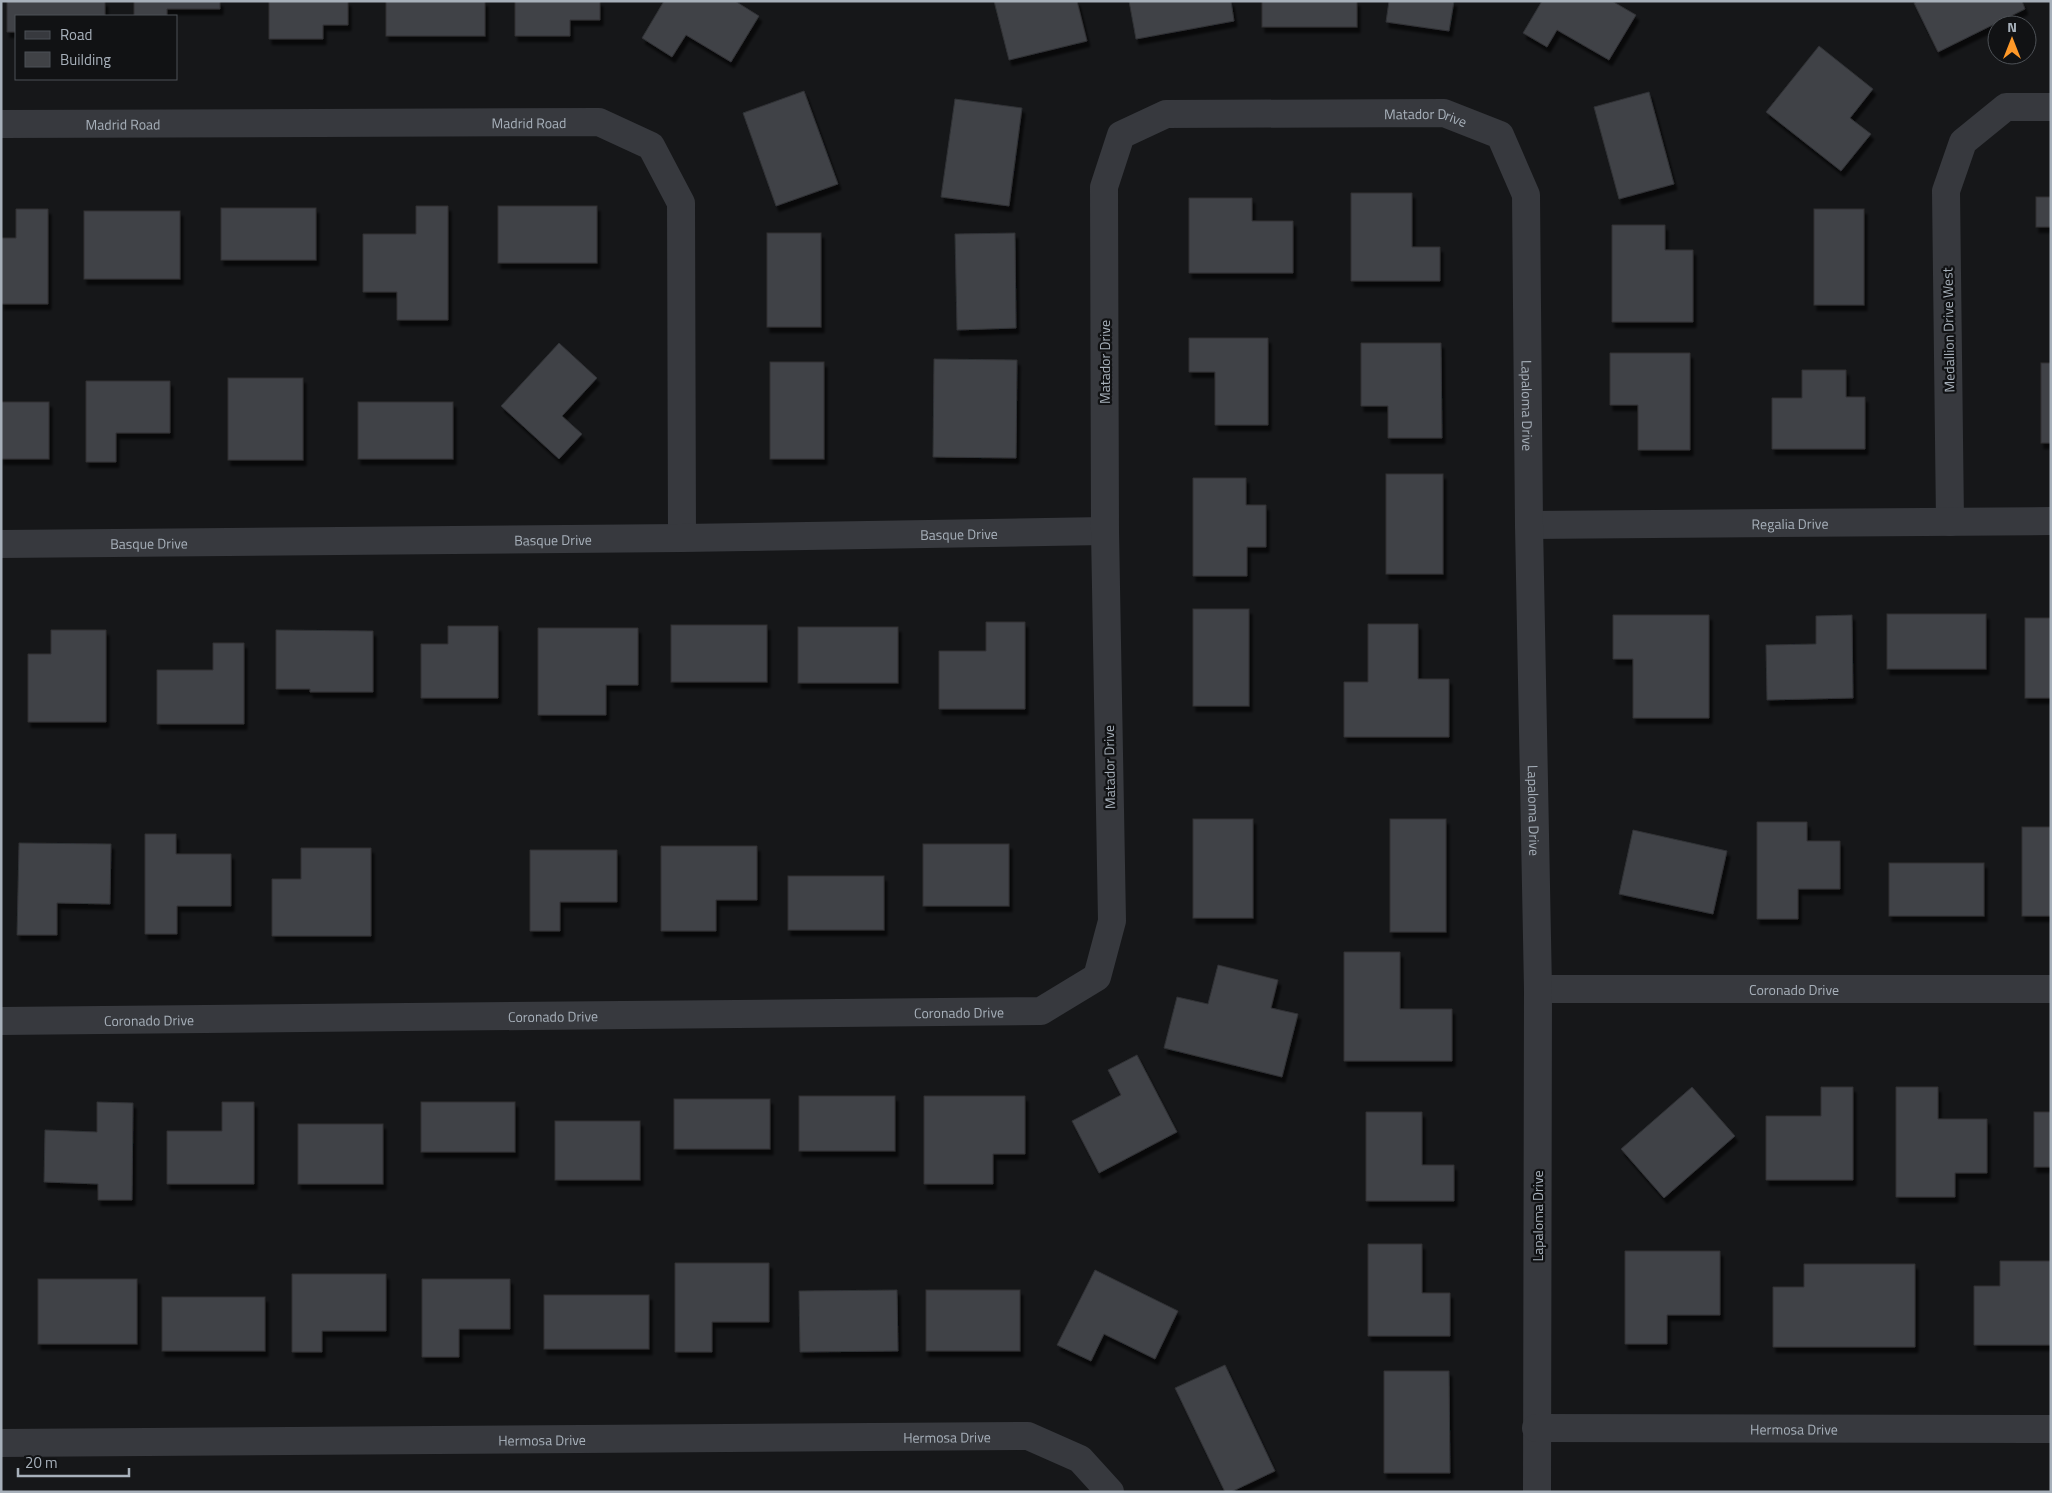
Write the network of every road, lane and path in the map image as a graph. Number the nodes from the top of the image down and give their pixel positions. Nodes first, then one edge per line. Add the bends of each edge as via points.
1 (2051, 107) edge
2 (1, 124) edge
3 (1500, 135) joint
4 (2051, 521) edge
5 (1950, 522) junction
6 (1529, 525) junction
7 (1105, 531) junction
8 (682, 538) junction
9 (1, 544) edge
10 (1097, 977) joint
11 (1538, 989) junction
12 (2051, 989) edge
13 (1, 1021) edge
14 (1536, 1428) junction
15 (2051, 1429) edge
16 (1, 1443) edge
17 (1110, 1492) edge
18 (1536, 1492) edge

1 - 5 street, Medallion Drive West via 2006,107 1963,142 1946,191
2 - 8 street, Madrid Road via 599,122 651,146 681,203
3 - 6 street, Lapaloma Drive via 1526,195
3 - 7 street, Matador Drive via 1444,113 1166,114 1122,135 1104,187
4 - 5 street, Regalia Drive
5 - 6 street, Regalia Drive
6 - 11 street, Lapaloma Drive
7 - 8 street, Basque Drive
7 - 10 street, Matador Drive via 1112,921
8 - 9 street, Basque Drive
10 - 13 street, Coronado Drive via 1040,1011
11 - 12 street, Coronado Drive
11 - 14 street, Lapaloma Drive
14 - 15 street, Hermosa Drive
14 - 18 street, Lapaloma Drive
16 - 17 street, Hermosa Drive via 1028,1436 1080,1458

